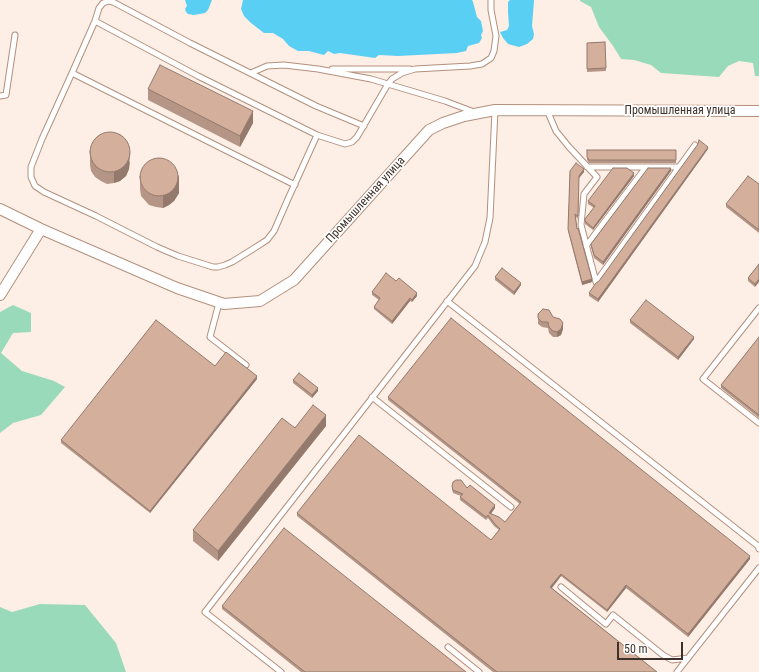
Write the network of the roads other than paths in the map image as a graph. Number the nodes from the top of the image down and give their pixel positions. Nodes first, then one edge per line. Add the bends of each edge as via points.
1 (492, 0) edge
2 (95, 21) junction
3 (15, 36) dead end
4 (318, 69) junction
5 (415, 69) junction
6 (72, 73) junction
7 (251, 73) junction
8 (388, 84) junction
9 (0, 96) edge
10 (495, 110) junction
11 (547, 110) junction
12 (759, 111) edge
13 (477, 113) junction
14 (364, 126) junction
15 (317, 135) junction
16 (695, 145) edge
17 (587, 167) junction
18 (605, 167) junction
19 (646, 167) junction
20 (679, 167) junction
21 (597, 177) junction
22 (295, 185) junction
23 (0, 210) edge
24 (41, 229) junction
25 (586, 246) junction
26 (0, 295) edge
27 (448, 301) junction
28 (219, 303) junction
29 (759, 308) edge
30 (246, 365) edge
31 (372, 397) junction
32 (759, 423) edge
33 (511, 508) dead end
34 (759, 549) edge
35 (759, 568) edge
36 (560, 587) dead end
37 (448, 647) dead end
38 (688, 658) junction
39 (281, 672) edge
40 (479, 672) edge
41 (677, 672) edge

1 - 5 lane via 491,10 496,36 491,58 482,64 470,66
2 - 6 lane
2 - 7 lane via 103,3 113,2
2 - 15 lane
3 - 9 lane via 6,95
4 - 5 lane
4 - 7 lane via 284,65 266,66
4 - 8 lane
5 - 8 lane via 402,73
6 - 22 lane
6 - 22 lane via 32,167 31,177 35,186 44,192 169,252 213,267 232,262 266,240 274,231
7 - 14 lane via 316,106
8 - 13 lane
8 - 14 lane
10 - 11 street, Промышленная улица
10 - 13 street, Промышленная улица
10 - 27 lane via 490,218 485,242 475,266
11 - 12 street, Промышленная улица
11 - 17 lane via 556,131
13 - 28 street, Промышленная улица via 429,130 294,280 260,301
14 - 15 lane via 352,142 345,144
15 - 22 lane
16 - 20 lane
17 - 18 lane
17 - 21 lane
18 - 19 lane
18 - 21 lane
19 - 20 lane
19 - 25 lane
20 - 25 lane via 596,282
21 - 25 lane via 584,194 581,225
23 - 24 street, Промышленная улица
24 - 26 street
24 - 28 street, Промышленная улица via 177,288
27 - 31 lane
27 - 34 lane
28 - 30 lane via 210,337
29 - 32 lane via 703,380
31 - 33 lane
31 - 39 lane via 205,612
35 - 38 lane
36 - 38 lane via 606,624 613,615 663,655 672,660
37 - 40 lane
38 - 41 lane

